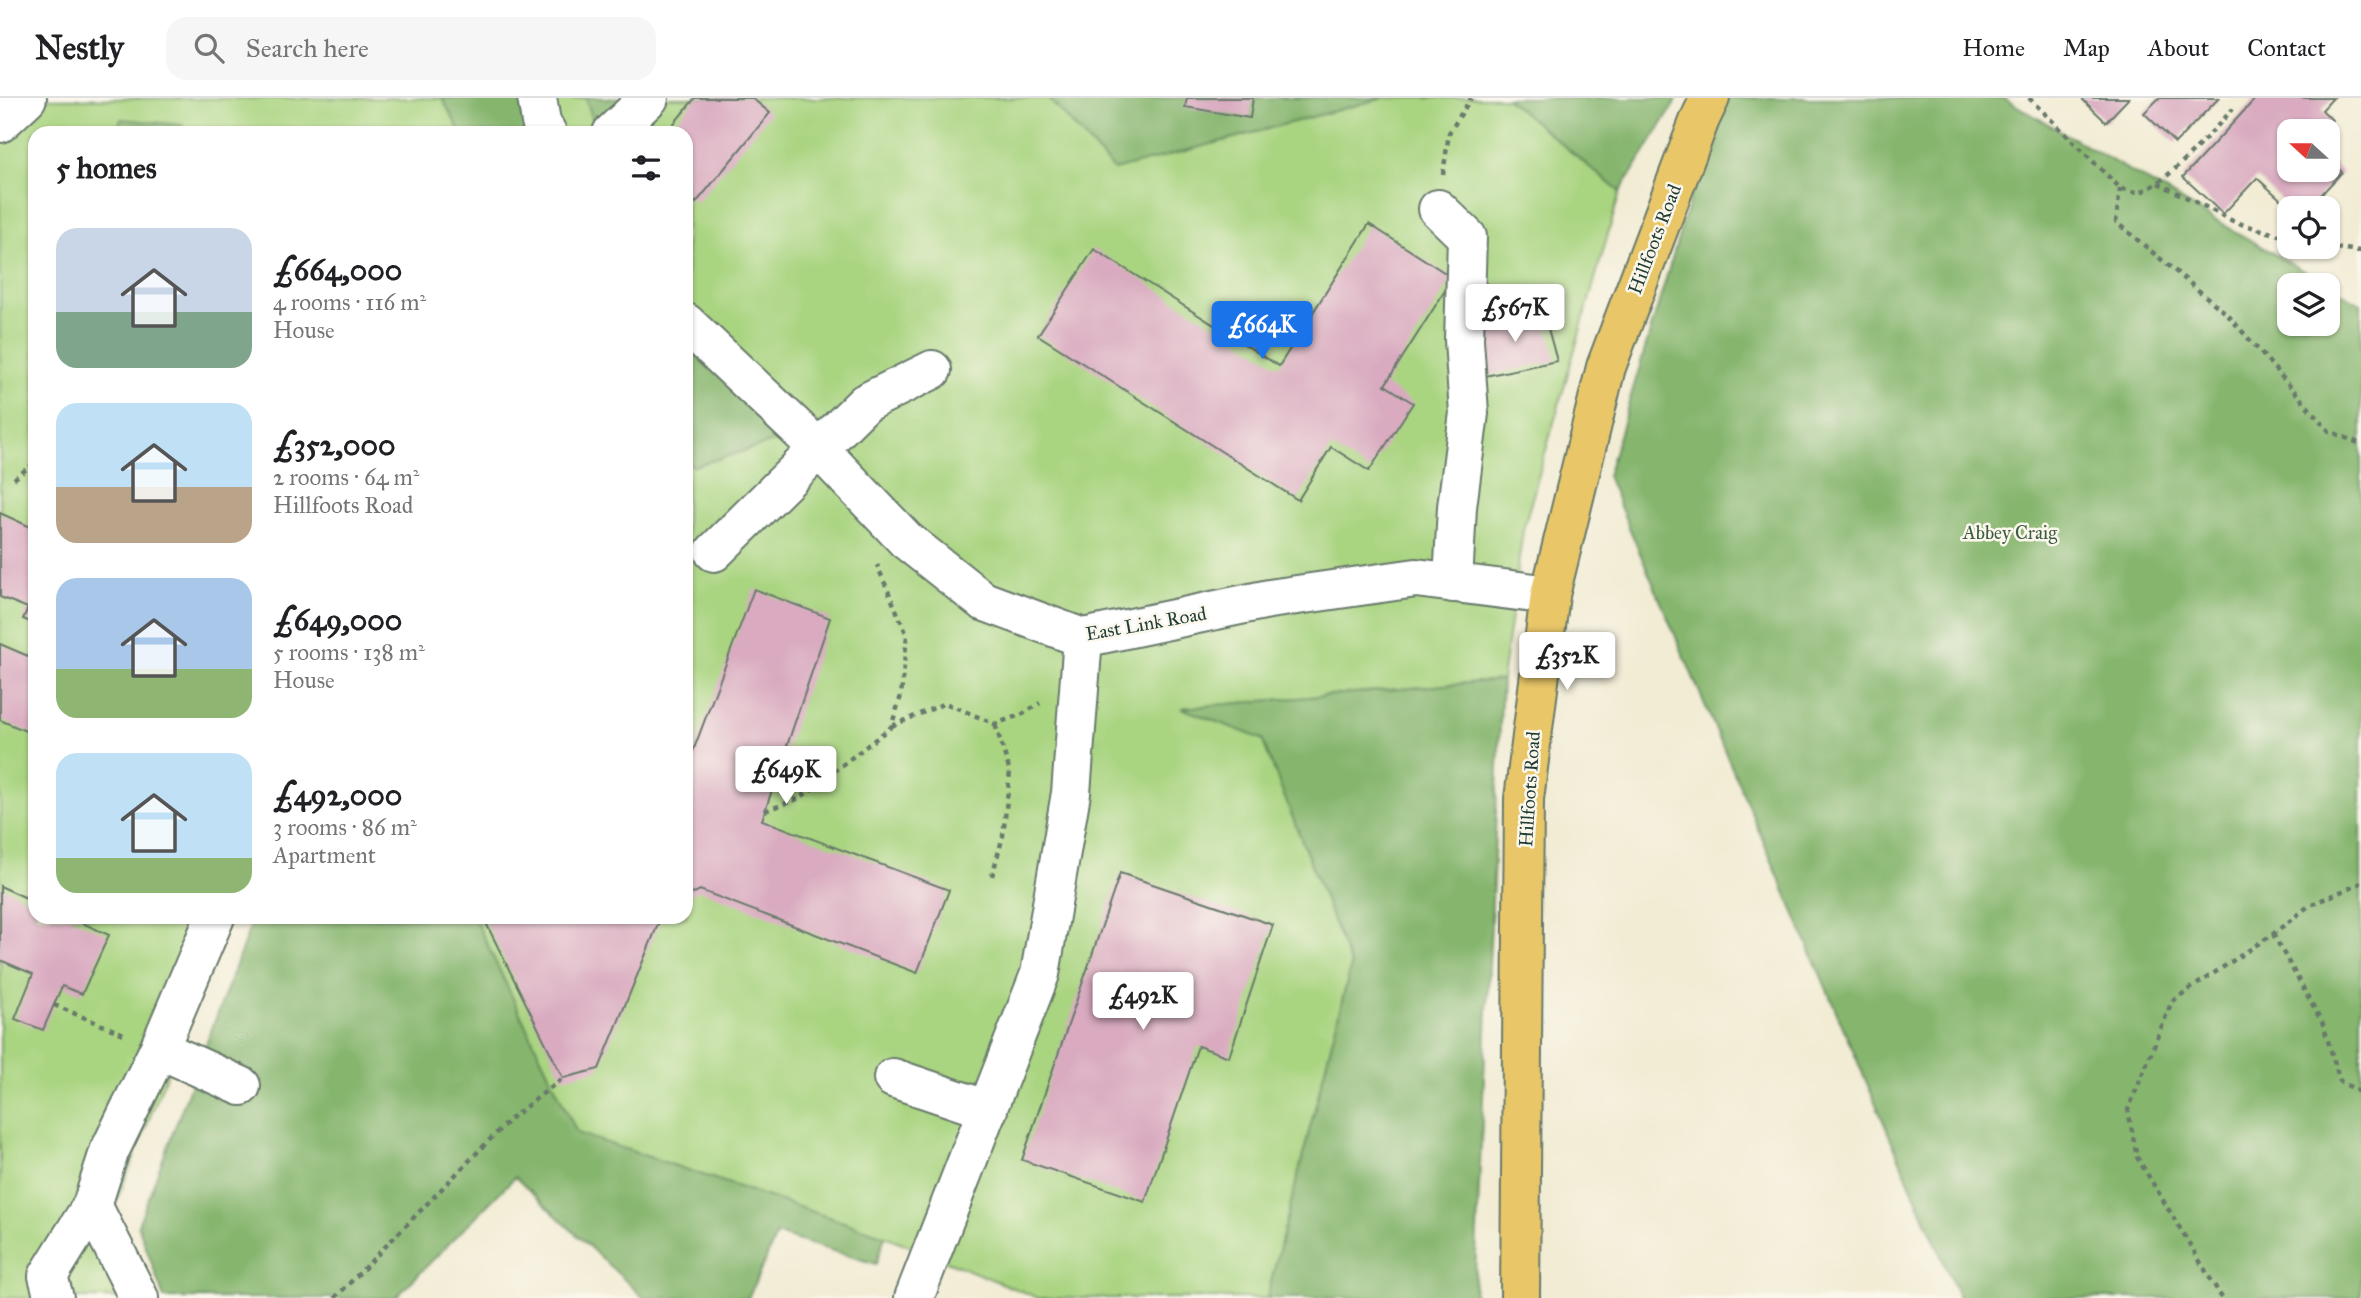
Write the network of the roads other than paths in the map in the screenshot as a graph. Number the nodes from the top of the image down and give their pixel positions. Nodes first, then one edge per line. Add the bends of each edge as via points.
1 (27, 98) edge
2 (537, 98) edge
3 (649, 98) edge
4 (1710, 98) edge
5 (0, 123) edge
6 (543, 126) edge
7 (619, 126) edge
8 (1438, 209) road end
9 (693, 330) edge
10 (932, 370) dead end
11 (818, 448) junction
12 (714, 552) dead end
13 (1453, 583) junction
14 (1550, 595) junction
15 (1083, 638) junction
16 (212, 924) edge
17 (159, 1049) junction
18 (893, 1079) dead end
19 (241, 1086) dead end
20 (988, 1110) junction
21 (92, 1205) junction
22 (54, 1298) edge
23 (139, 1298) edge
24 (914, 1298) edge
25 (1520, 1298) edge

1 - 5 lane
2 - 6 lane
3 - 7 lane
4 - 14 main road, Hillfoots Road via 1606,367
8 - 13 lane via 1467,237 1464,340 1469,413
9 - 11 lane, East Link Road
10 - 11 lane via 865,403
11 - 12 lane
11 - 15 lane, East Link Road via 906,540 983,600
13 - 14 lane, East Link Road
13 - 15 lane, East Link Road via 1416,578 1269,599
14 - 25 main road, Hillfoots Road via 1524,799
15 - 20 lane via 1071,793 1040,974
16 - 17 lane
17 - 19 lane
17 - 21 lane via 109,1152
18 - 20 lane
20 - 24 lane
21 - 22 lane via 48,1276
21 - 23 lane

